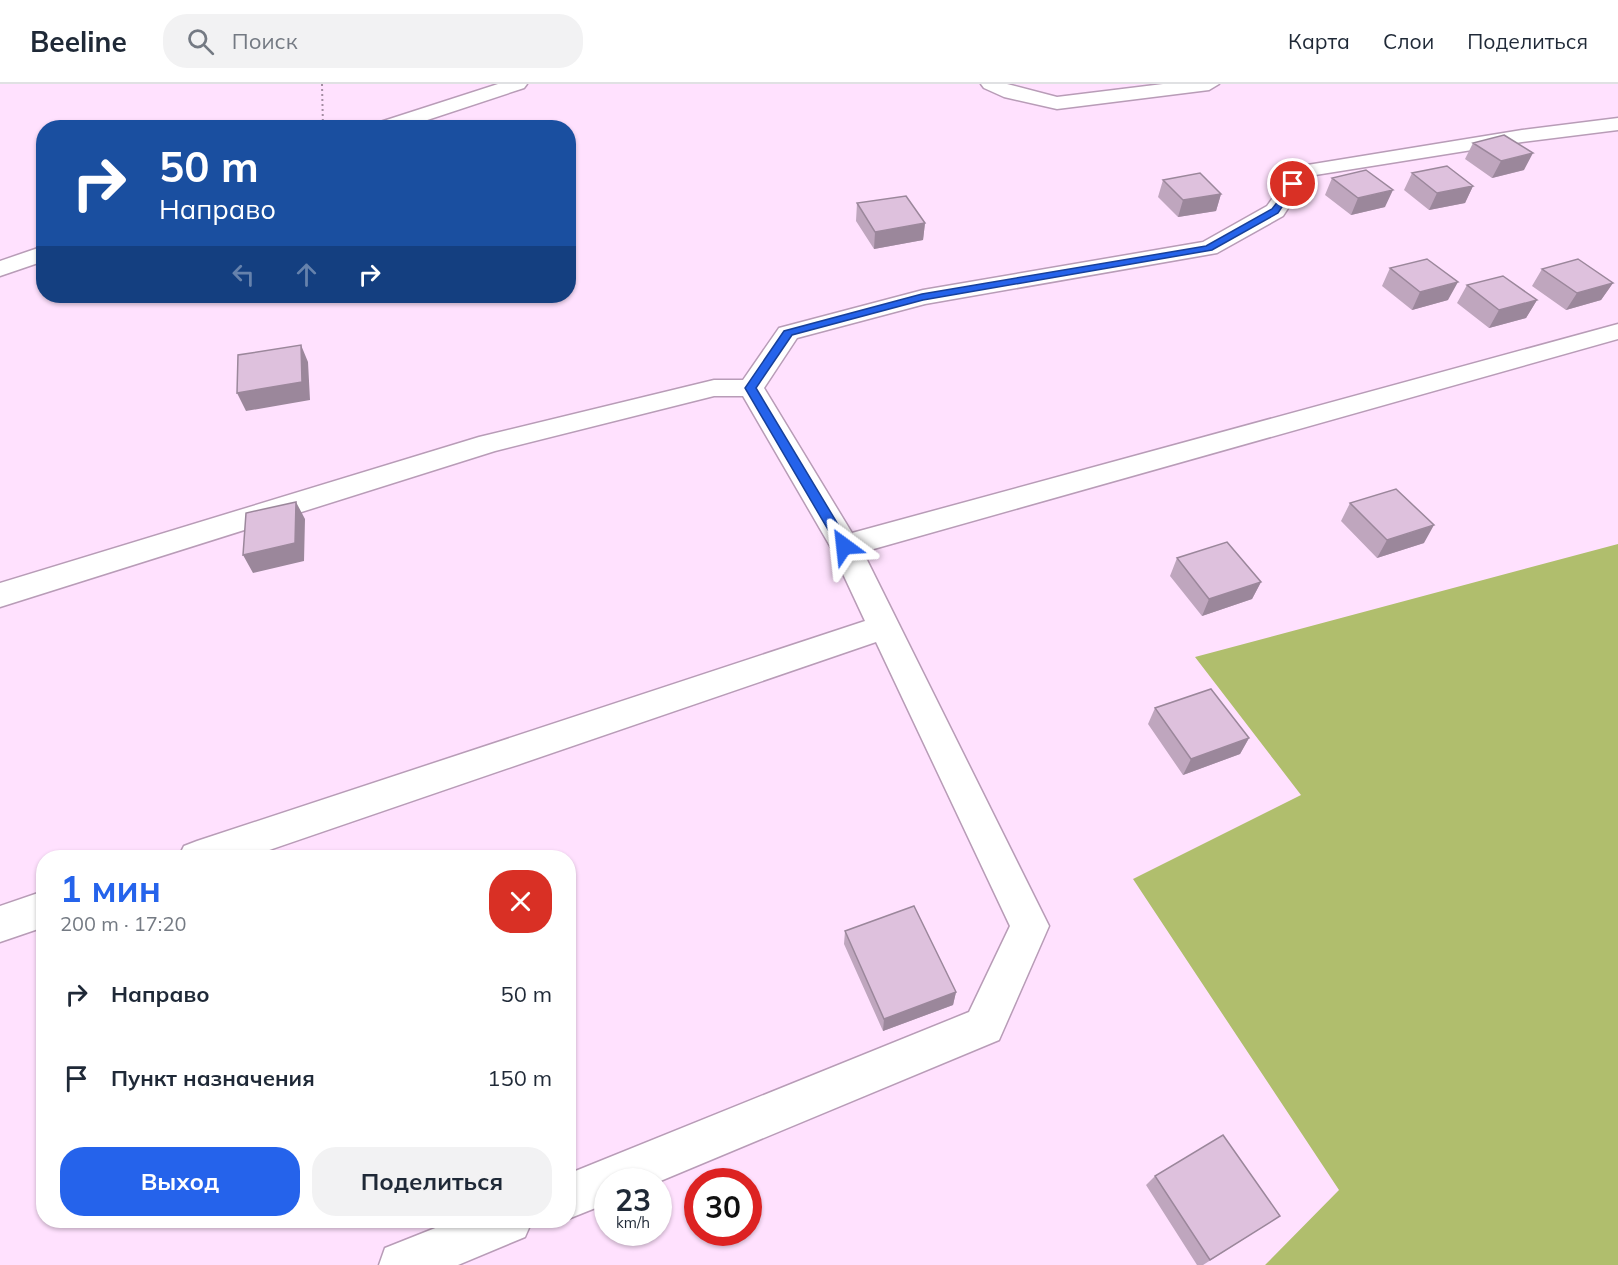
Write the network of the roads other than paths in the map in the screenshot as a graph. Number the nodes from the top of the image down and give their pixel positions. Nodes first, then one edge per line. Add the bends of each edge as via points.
1 (517, 84) edge
2 (991, 84) edge
3 (1209, 84) edge
4 (406, 120) edge
5 (1618, 124) edge
6 (36, 256) edge
7 (0, 269) edge
8 (1618, 330) edge
9 (751, 388) junction
10 (844, 546) junction
11 (0, 595) edge
12 (884, 627) junction
13 (221, 850) edge
14 (36, 912) edge
15 (0, 924) edge
16 (576, 1194) edge
17 (492, 1228) edge
18 (402, 1265) edge

1 - 4 street
2 - 3 street via 1011,93 1057,103
5 - 9 street via 1302,171 1275,211 1209,248 922,297 788,333
6 - 7 street
8 - 10 street
9 - 10 street
9 - 11 street via 714,388 489,443
10 - 12 street
12 - 13 street
12 - 16 street via 1030,926 984,1026
14 - 15 street
17 - 18 street

